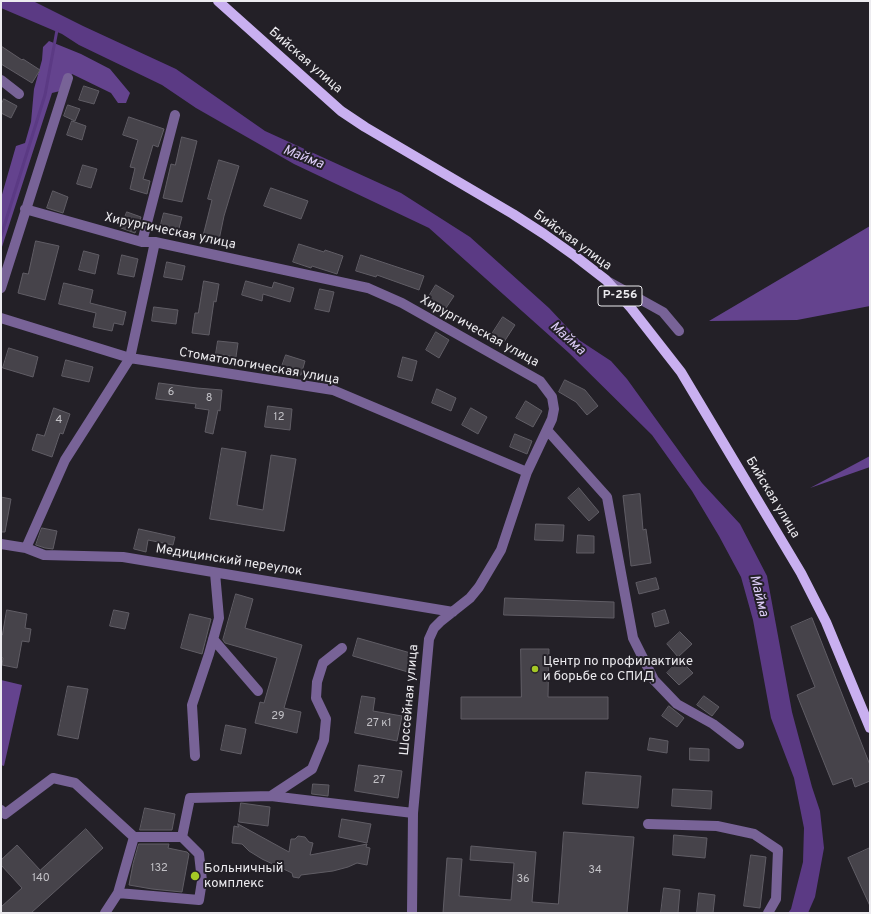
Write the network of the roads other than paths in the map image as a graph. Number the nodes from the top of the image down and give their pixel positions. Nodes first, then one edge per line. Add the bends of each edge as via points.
1 (218, 1) edge
2 (68, 78) dead end
3 (1, 80) edge
4 (19, 94) dead end
5 (175, 115) dead end
6 (25, 209) junction
7 (142, 242) junction
8 (154, 242) junction
9 (606, 280) junction
10 (1, 288) edge
11 (1, 318) edge
12 (679, 331) dead end
13 (130, 358) junction
14 (547, 430) junction
15 (526, 472) junction
16 (1, 544) edge
17 (26, 548) junction
18 (215, 573) junction
19 (452, 612) junction
20 (213, 639) junction
21 (342, 648) dead end
22 (258, 691) dead end
23 (870, 728) edge
24 (739, 744) dead end
25 (195, 756) dead end
26 (271, 796) junction
27 (1, 810) edge
28 (413, 814) junction
29 (648, 824) dead end
30 (182, 836) junction
31 (134, 837) junction
32 (118, 893) junction
33 (105, 913) edge
34 (412, 913) edge
35 (768, 913) edge

1 - 9 main road, Бийская улица / Р-256 via 341,111 513,214
2 - 6 street
3 - 4 street
5 - 7 street
6 - 7 street, Хирургическая улица
6 - 10 street
7 - 8 street, Хирургическая улица
8 - 13 street
8 - 14 street, Хирургическая улица via 368,288 392,298 540,381 552,397 554,409
9 - 12 street via 663,312
9 - 23 main road, Бийская улица / Р-256 via 681,372 802,573 826,622
11 - 13 street, Стоматологическая улица
13 - 15 street, Стоматологическая улица via 333,390
13 - 17 street via 64,460
14 - 15 street, Шоссейная улица
14 - 24 street via 607,497 633,638 654,680 677,704 713,724
15 - 19 street, Шоссейная улица via 501,550 480,586
16 - 17 street, Медицинский переулок
17 - 18 street, Медицинский переулок via 44,555 123,556
18 - 19 street, Медицинский переулок
18 - 20 street via 219,618
19 - 28 street, Шоссейная улица via 434,628 429,639
20 - 22 street
20 - 25 street via 192,706
21 - 26 street via 323,663 317,682 316,698 326,719 324,740 312,769
26 - 28 street
26 - 30 street via 190,798
27 - 31 street via 5,814 53,778 75,783
28 - 34 street, Шоссейная улица
29 - 35 street via 717,826 754,834 778,850 776,899
30 - 31 street
30 - 32 street via 199,854 202,881 199,900
31 - 32 street
32 - 33 street

